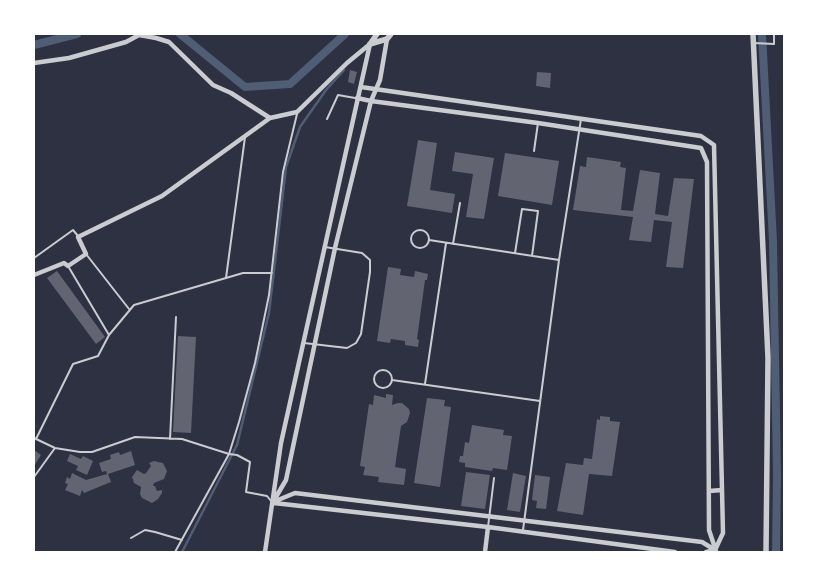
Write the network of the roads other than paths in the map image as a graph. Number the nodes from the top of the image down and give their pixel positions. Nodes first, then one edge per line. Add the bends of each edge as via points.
1 (377, 34) edge
2 (753, 34) edge
3 (774, 34) edge
4 (389, 36) edge
5 (754, 43) junction
6 (370, 44) junction
7 (34, 63) edge
8 (361, 87) junction
9 (375, 89) junction
10 (357, 98) junction
11 (371, 101) junction
12 (297, 112) junction
13 (270, 118) junction
14 (327, 119) dead end
15 (581, 119) junction
16 (538, 123) junction
17 (578, 129) junction
18 (245, 136) junction
19 (534, 151) dead end
20 (460, 203) dead end
21 (78, 237) junction
22 (430, 240) junction
23 (446, 243) junction
24 (453, 244) junction
25 (325, 247) junction
26 (335, 248) junction
27 (86, 254) junction
28 (515, 254) junction
29 (532, 256) junction
30 (34, 258) edge
31 (560, 260) junction
32 (68, 266) junction
33 (272, 273) junction
34 (34, 275) edge
35 (226, 278) junction
36 (129, 310) junction
37 (718, 312) junction
38 (708, 313) junction
39 (176, 317) dead end
40 (108, 335) junction
41 (302, 343) junction
42 (314, 345) junction
43 (392, 380) junction
44 (425, 384) junction
45 (720, 391) junction
46 (708, 392) junction
47 (540, 401) junction
48 (35, 438) edge
49 (170, 438) junction
50 (55, 448) junction
51 (229, 454) junction
52 (34, 477) edge
53 (494, 478) dead end
54 (722, 490) junction
55 (708, 491) junction
56 (272, 503) junction
57 (489, 516) junction
58 (524, 521) junction
59 (488, 527) junction
60 (523, 532) junction
61 (130, 538) dead end
62 (182, 540) junction
63 (716, 551) edge
64 (175, 552) edge
65 (265, 552) edge
66 (485, 552) edge
67 (674, 552) edge
68 (706, 552) edge
69 (766, 552) edge

1 - 6 street
2 - 5 street
3 - 5 lane via 774,44
4 - 6 street
4 - 9 street via 380,80
5 - 69 street via 768,358
6 - 8 street
6 - 12 street
7 - 13 street via 69,58 126,42 139,35 156,38 169,42 214,85
8 - 9 street
8 - 10 street
9 - 11 street
9 - 15 street
10 - 11 street
10 - 14 lane via 338,95
10 - 25 street
11 - 16 street
11 - 26 street
12 - 13 street
12 - 33 lane via 283,172
13 - 18 street
15 - 17 lane
15 - 37 street via 701,136 714,145
16 - 17 street
16 - 19 lane
17 - 31 lane
17 - 38 street via 700,148 707,162
18 - 21 street via 162,196
18 - 35 lane
20 - 24 lane
21 - 27 street
21 - 30 lane via 73,230
22 - 22 lane via 423,230 416,230 410,241 420,249 426,247
22 - 23 lane
23 - 24 lane
23 - 44 lane
24 - 28 lane
25 - 26 lane
25 - 41 street
26 - 42 street
26 - 42 lane via 362,252 370,260 361,334 356,343 347,348
27 - 32 street
27 - 36 lane
28 - 29 lane
28 - 29 lane via 522,210 538,211
29 - 31 lane
31 - 47 lane
32 - 34 street via 64,263
32 - 40 lane
33 - 35 lane via 243,272
33 - 51 lane via 255,363
35 - 36 lane via 134,305
36 - 40 lane
37 - 38 street
37 - 45 street
38 - 46 street
39 - 49 lane
40 - 48 lane via 98,356 73,364
41 - 42 lane
41 - 56 street
42 - 56 street via 286,480
43 - 43 lane via 386,370 375,374 377,386 383,388
43 - 44 lane
44 - 47 lane
45 - 46 street
45 - 54 street
46 - 55 street
47 - 58 lane
48 - 50 lane
49 - 50 lane via 135,437 92,452
49 - 51 lane
50 - 52 lane
51 - 56 lane via 250,462 246,492 266,496
51 - 62 lane
53 - 57 lane
54 - 55 street
54 - 63 street via 723,533
55 - 63 street via 709,530
56 - 57 street via 295,493
56 - 59 street
56 - 65 street
57 - 58 street
57 - 59 lane
58 - 60 lane
58 - 63 street via 702,542
59 - 60 street
59 - 66 street
60 - 67 street
61 - 62 lane via 145,530
62 - 64 lane
63 - 68 street

